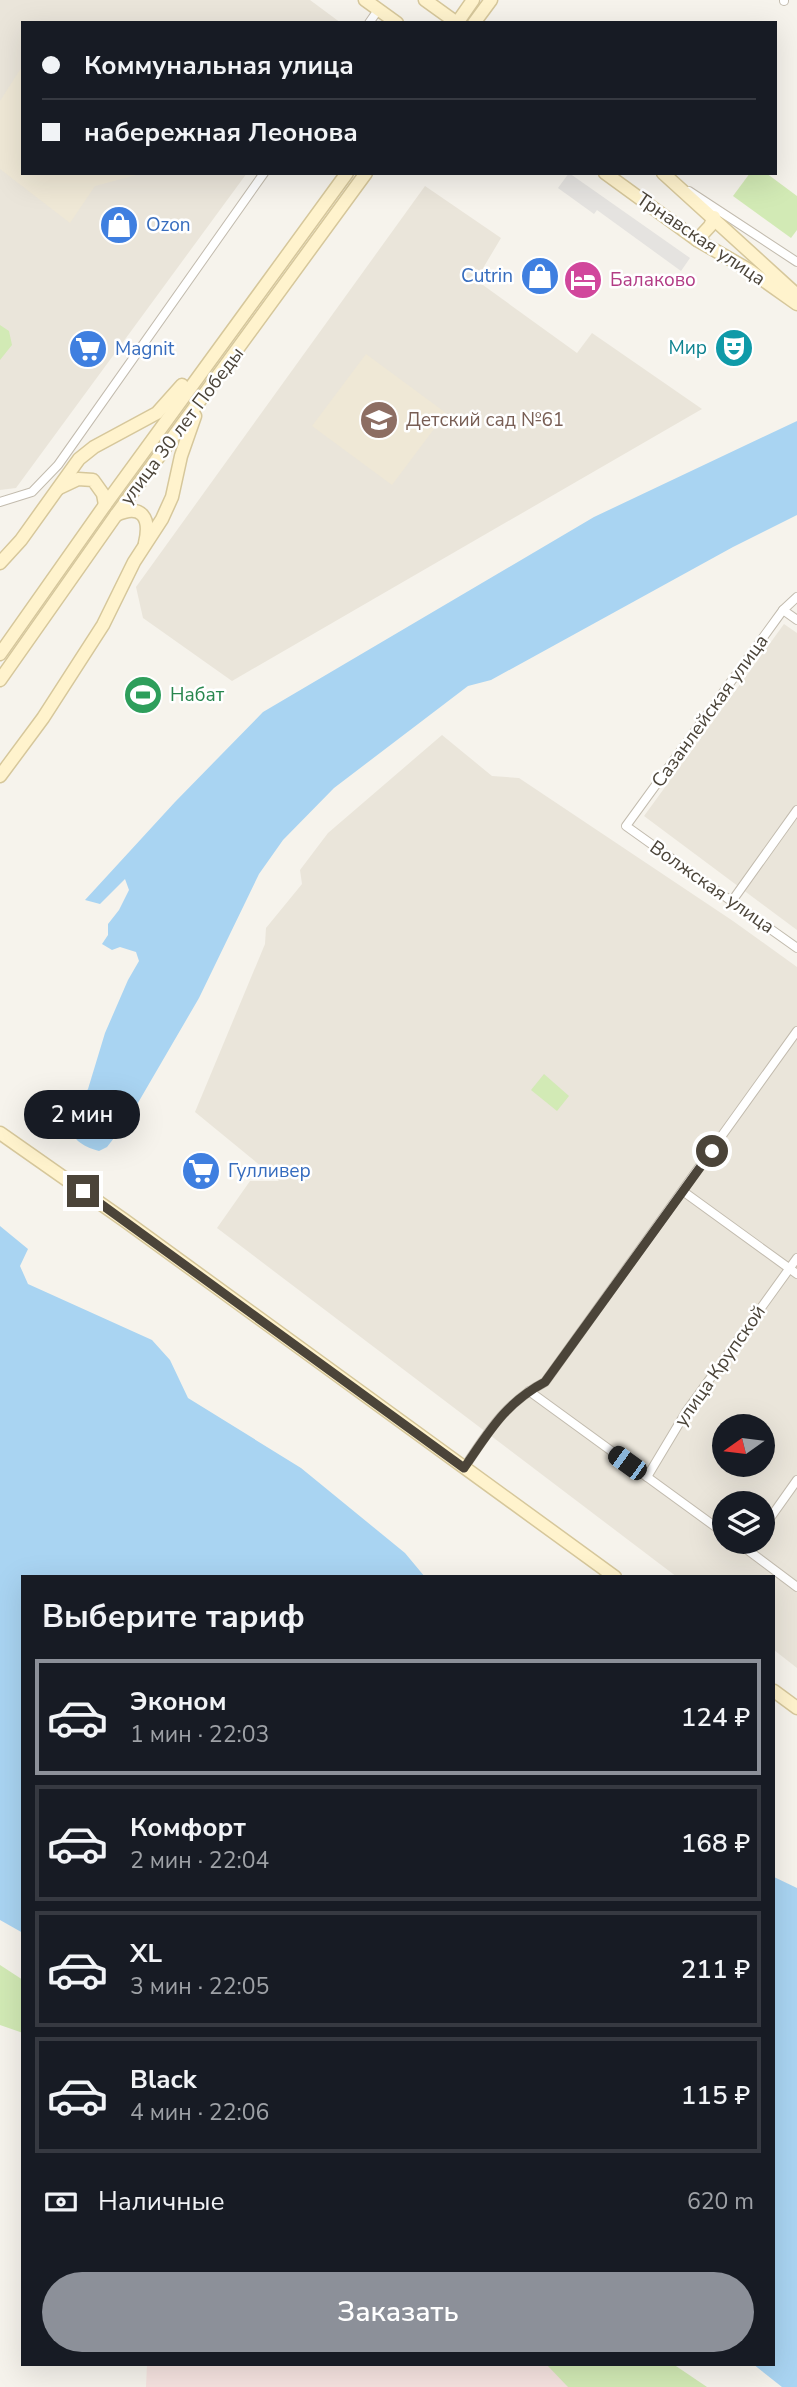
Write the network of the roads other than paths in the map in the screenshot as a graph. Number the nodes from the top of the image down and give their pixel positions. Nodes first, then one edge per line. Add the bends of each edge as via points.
1 (365, 0) edge
2 (425, 0) edge
3 (473, 0) edge
4 (491, 0) edge
5 (379, 10) junction
6 (371, 21) edge
7 (394, 21) edge
8 (454, 21) edge
9 (458, 21) edge
10 (475, 21) edge
11 (263, 175) edge
12 (346, 175) edge
13 (365, 175) edge
14 (608, 175) edge
15 (665, 175) edge
16 (713, 217) junction
17 (696, 240) junction
18 (771, 243) junction
19 (757, 261) junction
20 (797, 262) edge
21 (797, 295) edge
22 (797, 304) edge
23 (231, 330) junction
24 (206, 395) junction
25 (59, 489) junction
26 (0, 502) edge
27 (105, 505) junction
28 (116, 515) junction
29 (144, 548) junction
30 (0, 563) edge
31 (797, 597) edge
32 (783, 610) junction
33 (797, 620) edge
34 (0, 654) edge
35 (0, 680) edge
36 (0, 776) edge
37 (797, 810) edge
38 (626, 827) joint
39 (732, 901) junction
40 (797, 948) edge
41 (797, 1031) edge
42 (0, 1133) edge
43 (684, 1192) junction
44 (797, 1258) edge
45 (793, 1271) edge
46 (529, 1391) junction
47 (464, 1468) junction
48 (647, 1478) junction
49 (797, 1480) edge
50 (775, 1511) edge
51 (712, 1524) edge
52 (760, 1554) edge
53 (612, 1575) edge
54 (797, 1587) edge
55 (775, 1692) edge
56 (797, 1708) edge

1 - 5 main road
2 - 8 main road
3 - 9 main road
4 - 10 main road
5 - 6 street
5 - 7 main road
11 - 26 street via 58,465 33,492
12 - 23 main road
13 - 24 main road, улица 30 лет Победы
14 - 17 main road, Трнавская улица
15 - 16 main road, Трнавская улица
15 - 18 street
16 - 17 main road
16 - 19 main road, Трнавская улица
17 - 22 main road, Трнавская улица
18 - 19 street via 757,246
18 - 20 street
19 - 21 main road, Трнавская улица
23 - 25 main road via 157,412 94,447 79,459
23 - 27 main road
24 - 28 main road, улица 30 лет Победы
24 - 29 main road via 192,421 172,497
25 - 27 main road via 78,479 93,481
25 - 30 main road
27 - 34 main road
28 - 29 main road via 134,510 145,517
28 - 35 main road, улица 30 лет Победы
29 - 36 main road via 98,634
31 - 32 street, Сазанлейская улица
32 - 33 street
32 - 38 street, Сазанлейская улица
37 - 39 street
38 - 39 street, Волжская улица
39 - 40 street, Волжская улица
41 - 43 street
42 - 47 main road
43 - 45 street
43 - 46 street via 545,1382
44 - 45 street, улица Крупской
45 - 48 street, улица Крупской via 686,1412
46 - 47 street via 501,1414
46 - 48 street
47 - 53 main road
48 - 51 street
49 - 50 street
52 - 54 street
55 - 56 main road

